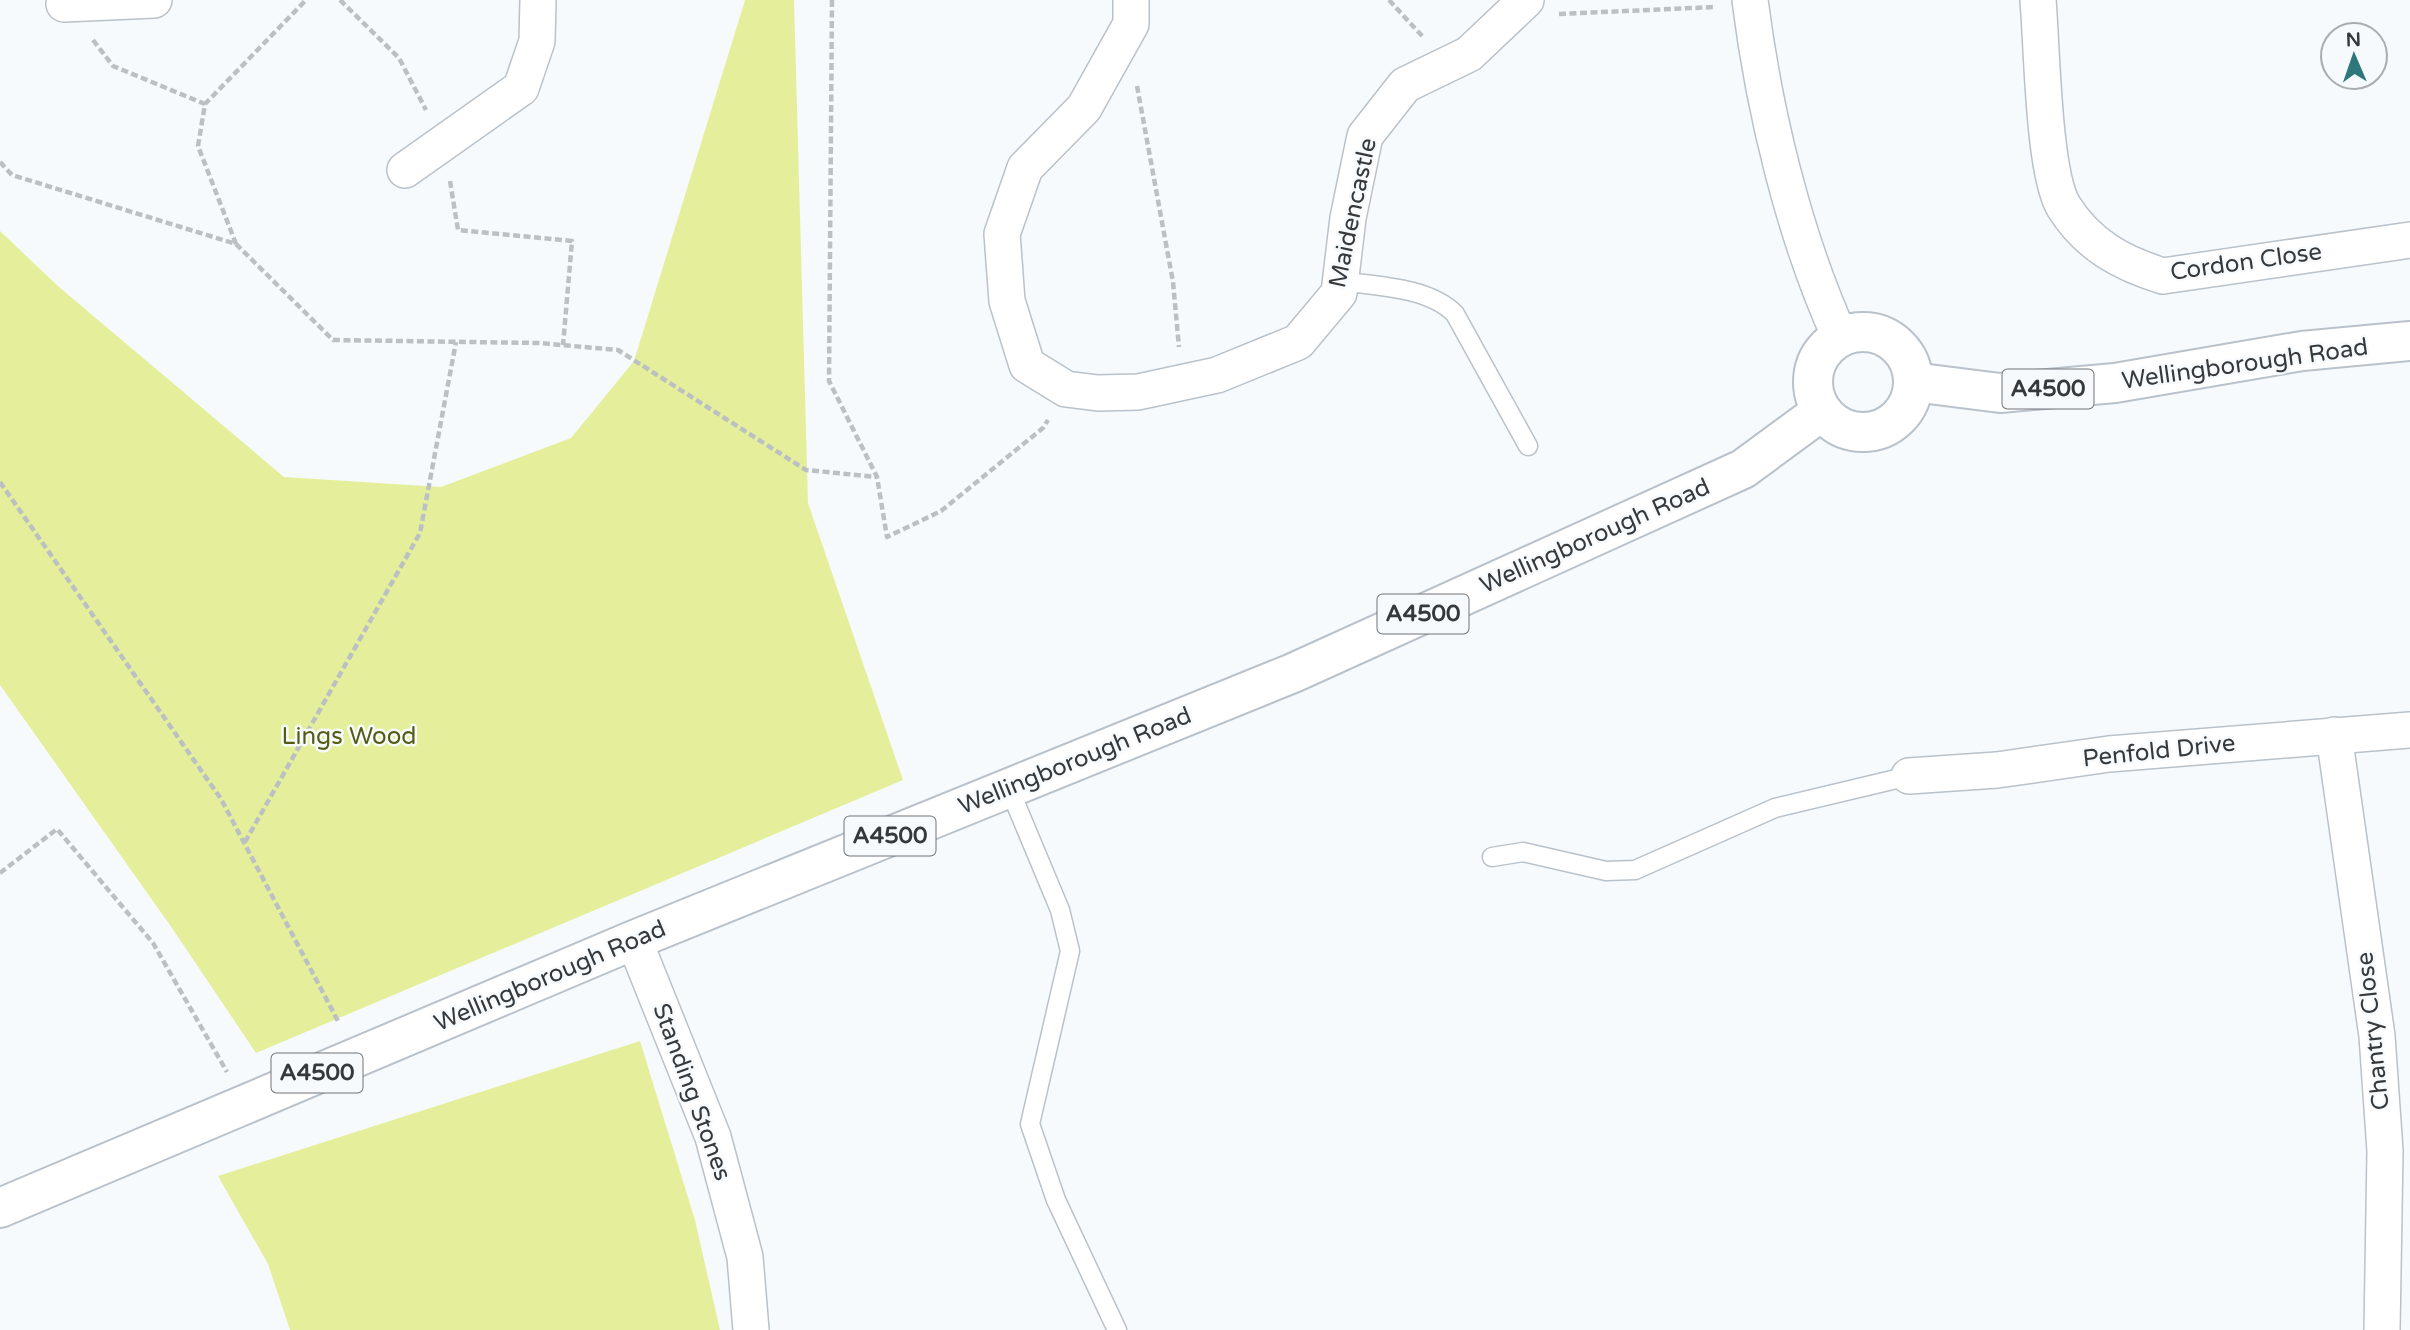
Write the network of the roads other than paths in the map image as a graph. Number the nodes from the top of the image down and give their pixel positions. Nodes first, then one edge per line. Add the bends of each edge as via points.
1 (154, 0) edge
2 (538, 0) edge
3 (2038, 0) edge
4 (1751, 3) edge
5 (64, 4) road end
6 (1541, 7) edge
7 (1129, 16) edge
8 (405, 170) dead end
9 (2410, 240) edge
10 (1340, 281) junction
11 (1840, 337) junction
12 (2410, 341) edge
13 (1913, 382) junction
14 (1822, 411) junction
15 (1528, 446) dead end
16 (2410, 730) edge
17 (2334, 735) junction
18 (1909, 776) joint
19 (1009, 788) junction
20 (1492, 857) dead end
21 (634, 940) junction
22 (0, 1208) edge
23 (751, 1330) edge
24 (1116, 1330) edge
25 (2382, 1330) edge

1 - 5 street
2 - 8 street via 537,41 521,88
3 - 9 street, Cordon Close via 2050,155 2063,206 2093,242 2127,265 2163,276
4 - 11 street via 1779,154 1822,299
6 - 10 street, Maidencastle via 1469,54 1405,85 1365,135
7 - 10 street, Maidencastle via 1084,108 1025,168 1002,234 1007,301 1027,365 1066,389 1098,393 1138,392 1217,375 1298,342 1339,293
10 - 15 lane via 1444,303 1455,314
11 - 13 main road via 1874,332 1889,339 1911,365
11 - 14 main road via 1826,348 1815,370 1815,396
12 - 13 main road, Wellingborough Road / A4500 via 2302,351 2064,388 2000,393
13 - 14 main road via 1901,415 1870,432 1835,424
14 - 19 main road, Wellingborough Road / A4500 via 1743,469 1293,673
16 - 17 street, Penfold Drive
17 - 18 street, Penfold Drive
17 - 25 street, Chantry Close via 2377,1036 2385,1151
18 - 20 lane via 1775,808 1635,870 1606,871 1523,852
19 - 21 main road, Wellingborough Road / A4500
19 - 24 lane via 1060,910 1070,951 1030,1124 1056,1200
21 - 22 main road, Wellingborough Road / A4500
21 - 23 street, Standing Stones via 713,1137 745,1257

